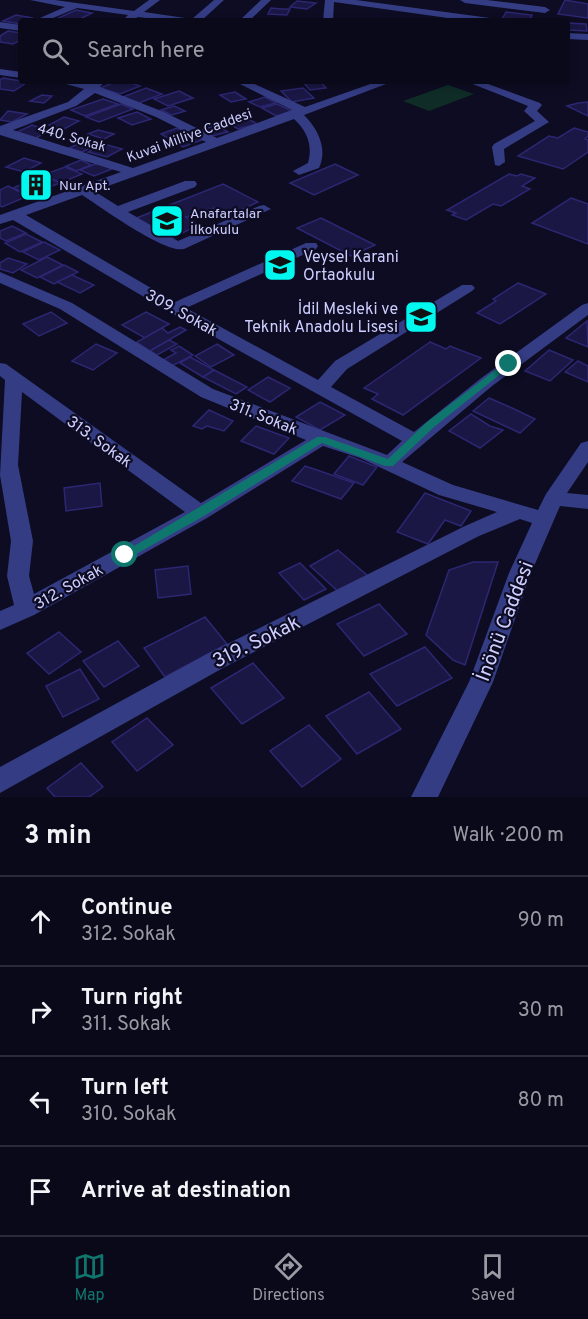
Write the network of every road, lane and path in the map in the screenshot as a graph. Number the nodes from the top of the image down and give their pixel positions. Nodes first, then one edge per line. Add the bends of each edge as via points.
1 (35, 0) edge
2 (88, 0) edge
3 (155, 0) edge
4 (219, 0) edge
5 (266, 0) edge
6 (330, 0) edge
7 (336, 0) edge
8 (465, 0) edge
9 (552, 0) edge
10 (75, 5) junction
11 (378, 6) junction
12 (392, 8) edge
13 (544, 10) junction
14 (370, 13) dead end
15 (45, 18) edge
16 (130, 18) edge
17 (198, 18) edge
18 (247, 18) edge
19 (328, 18) edge
20 (467, 18) edge
21 (540, 18) edge
22 (0, 25) edge
23 (18, 28) edge
24 (570, 36) edge
25 (588, 37) edge
26 (0, 72) edge
27 (18, 75) edge
28 (97, 84) edge
29 (244, 84) edge
30 (380, 84) edge
31 (478, 84) edge
32 (298, 112) junction
33 (1, 131) edge
34 (215, 142) junction
35 (499, 162) dead end
36 (299, 171) dead end
37 (133, 172) junction
38 (190, 184) dead end
39 (83, 190) junction
40 (264, 209) dead end
41 (117, 211) junction
42 (5, 217) edge
43 (311, 246) dead end
44 (0, 277) edge
45 (467, 288) dead end
46 (174, 308) junction
47 (588, 308) edge
48 (7, 374) edge
49 (320, 388) junction
50 (321, 439) junction
51 (414, 440) junction
52 (588, 447) edge
53 (389, 464) junction
54 (588, 502) edge
55 (548, 509) junction
56 (517, 512) junction
57 (200, 513) junction
58 (9, 576) edge
59 (26, 609) junction
60 (0, 621) edge
61 (0, 781) edge
62 (424, 797) edge

1 - 10 street
2 - 10 street
3 - 16 street
4 - 17 street
5 - 18 street
6 - 19 street
7 - 11 street
8 - 13 street
9 - 13 street
10 - 15 street
10 - 16 street
11 - 12 street
11 - 14 street
12 - 20 street
13 - 21 street
22 - 23 street
24 - 25 street
26 - 27 street
28 - 33 street via 72,104
28 - 34 street
29 - 32 street
30 - 32 street, Kuvai Milliye Caddesi
31 - 35 street via 536,105 530,111 543,122 498,147
32 - 34 street, Kuvai Milliye Caddesi
32 - 36 street via 306,121 316,149 314,165
33 - 37 street, 440. Sokak
34 - 37 street, Kuvai Milliye Caddesi
37 - 39 street, Kuvai Milliye Caddesi
38 - 41 street
39 - 41 street
39 - 42 street, Kuvai Milliye Caddesi
40 - 41 street via 179,246
42 - 46 street, 309. Sokak
43 - 46 street
44 - 50 street, 311. Sokak via 66,306 207,393
45 - 49 street via 341,365
46 - 49 street, 309. Sokak
47 - 51 street via 509,364
48 - 57 street, 313. Sokak
48 - 58 street via 8,465 22,541
49 - 51 street, 309. Sokak
50 - 53 street, 311. Sokak
50 - 57 street, 312. Sokak
51 - 53 street
52 - 55 street, İnönü Caddesi
53 - 56 street, 311. Sokak via 446,490
54 - 55 street, 311. Sokak
55 - 56 street, 311. Sokak
55 - 62 street, İnönü Caddesi via 481,682
56 - 61 street, 319. Sokak via 214,661
57 - 59 street, 312. Sokak
58 - 59 street
59 - 60 street, 312. Sokak

